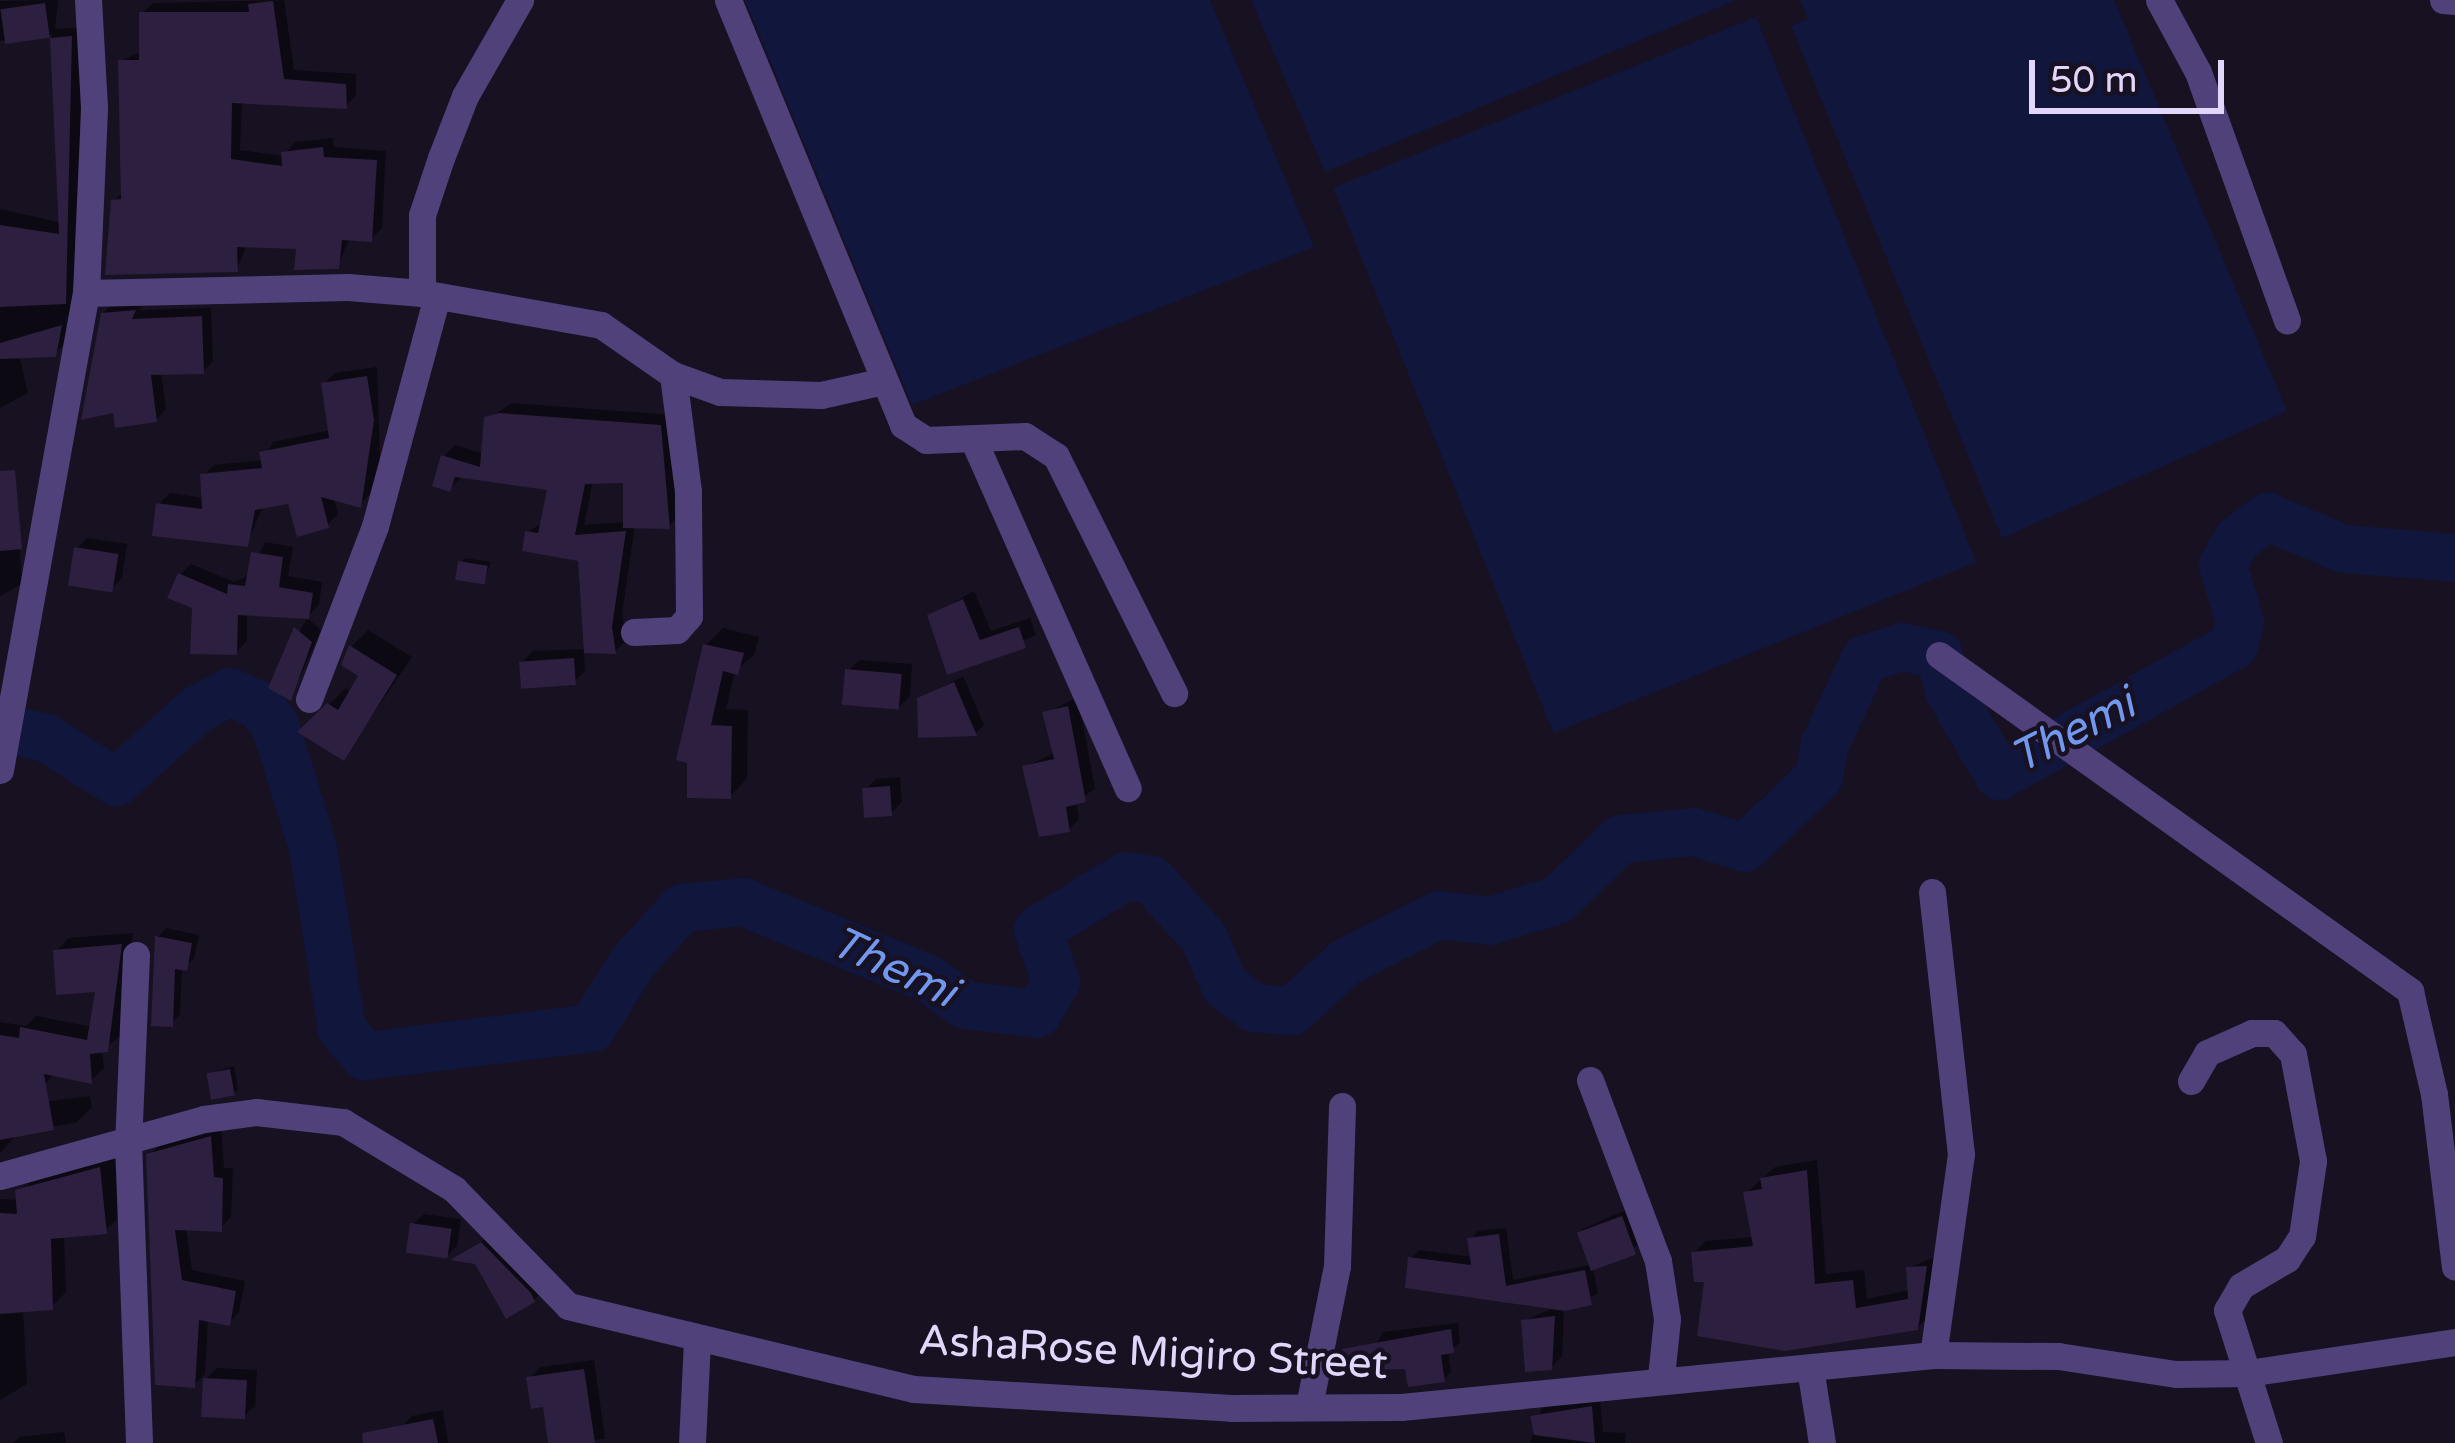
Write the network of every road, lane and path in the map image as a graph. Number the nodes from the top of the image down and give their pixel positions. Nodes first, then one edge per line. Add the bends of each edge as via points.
1 (88, 0) edge
2 (520, 0) edge
3 (728, 0) edge
4 (2159, 0) edge
5 (2443, 0) edge
6 (2455, 2) edge
7 (86, 293) junction
8 (430, 295) junction
9 (2287, 322) dead end
10 (673, 375) junction
11 (884, 381) junction
12 (974, 439) junction
13 (634, 632) dead end
14 (1939, 655) dead end
15 (1174, 693) dead end
16 (309, 699) dead end
17 (0, 770) edge
18 (1128, 788) dead end
19 (1932, 892) dead end
20 (136, 955) dead end
21 (1590, 1080) dead end
22 (2191, 1081) dead end
23 (1342, 1106) dead end
24 (128, 1142) junction
25 (0, 1176) edge
26 (2455, 1267) edge
27 (698, 1339) junction
28 (2455, 1342) edge
29 (1933, 1355) junction
30 (1810, 1368) junction
31 (2248, 1372) junction
32 (1661, 1377) junction
33 (1310, 1406) junction
34 (140, 1443) edge
35 (692, 1443) edge
36 (1822, 1443) edge
37 (2269, 1443) edge

1 - 7 street via 94,106
2 - 8 street via 465,96 422,215
3 - 11 street
4 - 9 street via 2198,72
5 - 6 street
7 - 8 street via 348,287
7 - 17 street
8 - 10 street via 601,325
8 - 16 street via 375,526
10 - 11 street via 720,392 772,395
10 - 13 street via 688,490 688,616 677,630
11 - 12 street via 914,434
12 - 15 street via 1024,436 1056,456
12 - 18 street
14 - 26 street via 2410,991 2434,1094
19 - 29 street via 1961,1154
20 - 24 street
21 - 32 street via 1658,1261 1667,1319
22 - 31 street via 2225,1041 2273,1033 2294,1054 2312,1161 2302,1236 2287,1259 2241,1286 2227,1310
23 - 33 street via 1337,1266
24 - 25 street, AshaRose Migiro Street
24 - 27 street, AshaRose Migiro Street via 256,1112 366,1129 454,1190 568,1306
24 - 34 street
27 - 33 street, AshaRose Migiro Street via 914,1389
27 - 35 street
28 - 31 street, AshaRose Migiro Street
29 - 30 street, AshaRose Migiro Street
29 - 31 street, AshaRose Migiro Street
30 - 32 street, AshaRose Migiro Street
30 - 36 street
31 - 37 street
32 - 33 street, AshaRose Migiro Street via 1401,1407

